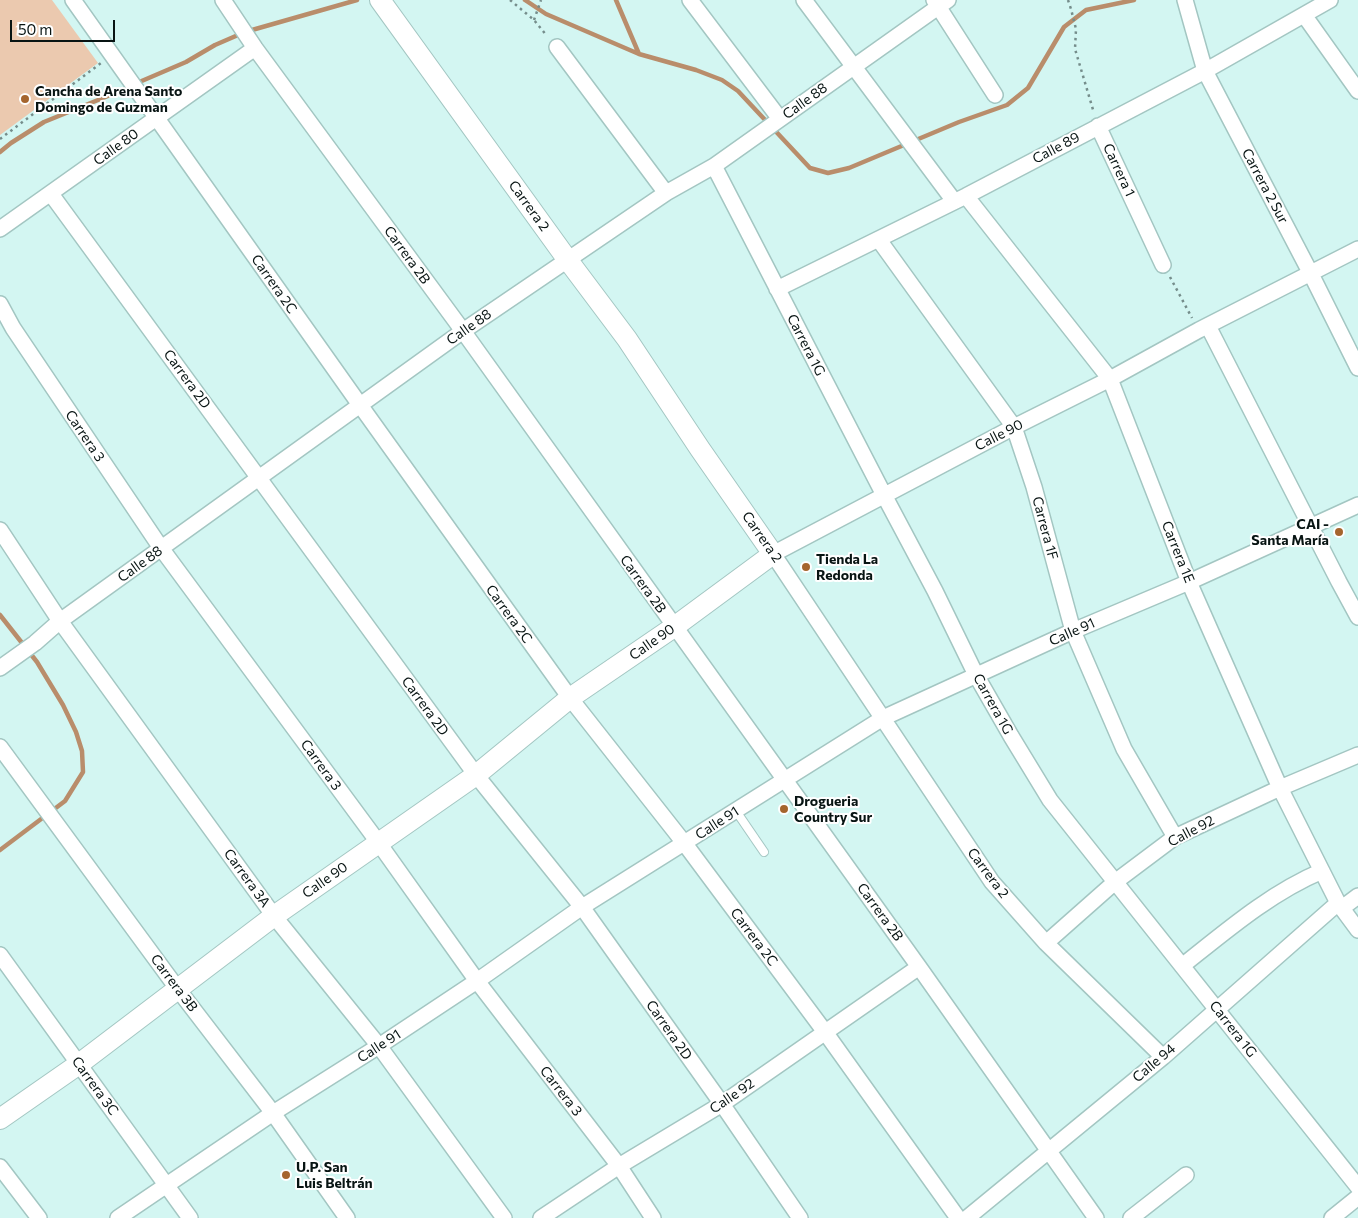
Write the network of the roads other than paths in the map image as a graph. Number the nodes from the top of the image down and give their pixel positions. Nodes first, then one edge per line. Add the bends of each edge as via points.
1 (73, 0) edge
2 (223, 0) edge
3 (380, 0) edge
4 (690, 0) edge
5 (804, 0) edge
6 (1330, 0) edge
7 (1185, 1) edge
8 (940, 2) edge
9 (1304, 14) junction
10 (253, 44) junction
11 (557, 47) road end
12 (853, 67) junction
13 (1205, 70) junction
14 (1358, 91) edge
15 (995, 94) dead end
16 (156, 118) junction
17 (774, 124) junction
18 (1098, 126) junction
19 (714, 166) junction
20 (666, 193) junction
21 (51, 194) junction
22 (960, 199) junction
23 (0, 229) edge
24 (879, 240) junction
25 (1358, 249) edge
26 (567, 259) junction
27 (1163, 265) road end
28 (1311, 274) junction
29 (777, 289) junction
30 (0, 304) edge
31 (1203, 328) junction
32 (463, 331) junction
33 (1358, 368) edge
34 (1110, 379) junction
35 (360, 405) junction
36 (1014, 427) junction
37 (259, 478) junction
38 (884, 495) junction
39 (1358, 505) edge
40 (1311, 526) junction
41 (0, 530) edge
42 (161, 548) junction
43 (774, 554) junction
44 (1189, 582) junction
45 (1358, 617) edge
46 (60, 621) junction
47 (674, 627) junction
48 (1073, 631) junction
49 (0, 668) edge
50 (976, 675) junction
51 (570, 698) junction
52 (883, 718) junction
53 (0, 747) edge
54 (1358, 755) edge
55 (476, 775) junction
56 (785, 780) junction
57 (1280, 788) junction
58 (736, 811) junction
59 (1175, 837) junction
60 (378, 842) junction
61 (684, 844) junction
62 (764, 852) dead end
63 (1322, 871) junction
64 (1115, 882) junction
65 (1358, 896) edge
66 (1340, 905) junction
67 (582, 907) junction
68 (274, 916) junction
69 (1358, 930) edge
70 (1046, 943) junction
71 (0, 955) edge
72 (1182, 966) junction
73 (919, 967) junction
74 (477, 981) junction
75 (178, 988) junction
76 (1217, 1009) junction
77 (825, 1032) junction
78 (379, 1046) junction
79 (1163, 1057) junction
80 (79, 1064) junction
81 (722, 1104) junction
82 (273, 1113) junction
83 (0, 1119) edge
84 (1048, 1151) junction
85 (619, 1166) junction
86 (0, 1167) edge
87 (1186, 1175) dead end
88 (166, 1185) junction
89 (1358, 1187) edge
90 (1358, 1197) edge
91 (39, 1218) edge
92 (118, 1218) edge
93 (190, 1218) edge
94 (347, 1218) edge
95 (504, 1218) edge
96 (541, 1218) edge
97 (653, 1218) edge
98 (800, 1218) edge
99 (958, 1218) edge
100 (967, 1218) edge
101 (1096, 1218) edge
102 (1131, 1218) edge
103 (1332, 1218) edge

1 - 16 street, Carrera 2C
2 - 10 street, Carrera 2B
3 - 26 street, Carrera 2
4 - 17 street
5 - 12 street, Carrera 1E
6 - 9 street, Calle 89
7 - 13 street, Carrera 2 Sur
8 - 12 street, Calle 88
8 - 15 street
9 - 13 street, Calle 89
9 - 14 street
10 - 16 street, Calle 80
10 - 32 street, Carrera 2B
11 - 20 street
12 - 17 street, Calle 88
12 - 22 street, Carrera 1E via 923,159
13 - 18 street, Calle 89
13 - 28 street, Carrera 2 Sur
16 - 21 street, Calle 80
16 - 35 street, Carrera 2C
17 - 19 street, Calle 88
18 - 22 street, Calle 89
18 - 27 street, Carrera 1
19 - 20 street, Calle 88
19 - 29 street, Carrera 1G
20 - 26 street, Calle 88
21 - 23 street, Calle 80
21 - 37 street, Carrera 2D
22 - 24 street, Calle 89
22 - 34 street, Carrera 1E
24 - 29 street, Calle 89
24 - 36 street, Carrera 1F
25 - 28 street, Calle 90
26 - 32 street, Calle 88
26 - 43 street, Carrera 2 via 628,339
28 - 31 street, Calle 90
28 - 33 street, Carrera 2 Sur
29 - 38 street, Carrera 1G
30 - 42 street, Carrera 3
31 - 34 street, Calle 90
31 - 40 street
32 - 35 street, Calle 88
32 - 47 street, Carrera 2B
34 - 36 street, Calle 90
34 - 44 street, Carrera 1E
35 - 37 street, Calle 88
35 - 51 street, Carrera 2C
36 - 38 street, Calle 90
36 - 48 street, Carrera 1F via 1034,487
37 - 42 street, Calle 88
37 - 55 street, Carrera 2D
38 - 43 street, Calle 90
38 - 50 street, Carrera 1G
39 - 40 street, Calle 91
40 - 44 street, Calle 91
40 - 45 street
41 - 46 street, Carrera 3A
42 - 46 street, Calle 88
42 - 60 street, Carrera 3
43 - 47 street, Calle 90
43 - 52 street, Carrera 2
44 - 48 street, Calle 91
44 - 57 street, Carrera 1E
46 - 49 street, Calle 88
46 - 68 street, Carrera 3A
47 - 51 street, Calle 90
47 - 56 street, Carrera 2B
48 - 50 street, Calle 91
48 - 59 street, Carrera 1F via 1124,749
50 - 52 street, Calle 91
50 - 64 street, Carrera 1G via 1050,800
51 - 55 street, Calle 90
51 - 61 street, Carrera 2C
52 - 56 street, Calle 91
52 - 70 street, Carrera 2 via 992,882
53 - 75 street, Carrera 3B
54 - 57 street, Calle 92
55 - 60 street, Calle 90
55 - 67 street, Carrera 2D
56 - 58 street, Calle 91
56 - 73 street, Carrera 2B
57 - 59 street, Calle 92
57 - 63 street, Carrera 1E
58 - 61 street, Calle 91
58 - 62 lane
59 - 64 street, Calle 92
60 - 68 street, Calle 90
60 - 74 street, Carrera 3
61 - 67 street, Calle 91
61 - 77 street, Carrera 2C
63 - 66 street, Carrera 1E
63 - 72 street via 1252,911
64 - 70 street, Calle 92
64 - 72 street, Carrera 1G
65 - 66 street, Calle 94
66 - 69 street, Carrera 1E
66 - 76 street, Calle 94
67 - 74 street, Calle 91
67 - 81 street, Carrera 2D
68 - 75 street, Calle 90
68 - 78 street, Carrera 3A
70 - 79 street, Carrera 2
71 - 80 street, Carrera 3C
72 - 76 street, Carrera 1G
73 - 77 street, Calle 92
73 - 84 street, Carrera 2B
74 - 78 street, Calle 91
74 - 85 street, Carrera 3
75 - 80 street, Calle 90
75 - 82 street, Carrera 3B
76 - 79 street, Calle 94
76 - 89 street, Carrera 1G
77 - 81 street, Calle 92
77 - 99 street, Carrera 2C
78 - 82 street, Calle 91
78 - 95 street, Carrera 3A
79 - 84 street, Calle 94
80 - 83 street, Calle 90
80 - 88 street, Carrera 3C
81 - 85 street, Calle 92
81 - 98 street, Carrera 2D
82 - 88 street, Calle 91
82 - 94 street, Carrera 3B
84 - 100 street, Calle 94
84 - 101 street, Carrera 2B
85 - 96 street, Calle 92
85 - 97 street, Carrera 3
86 - 91 street
87 - 102 street
88 - 92 street, Calle 91
88 - 93 street, Carrera 3C
90 - 103 street

